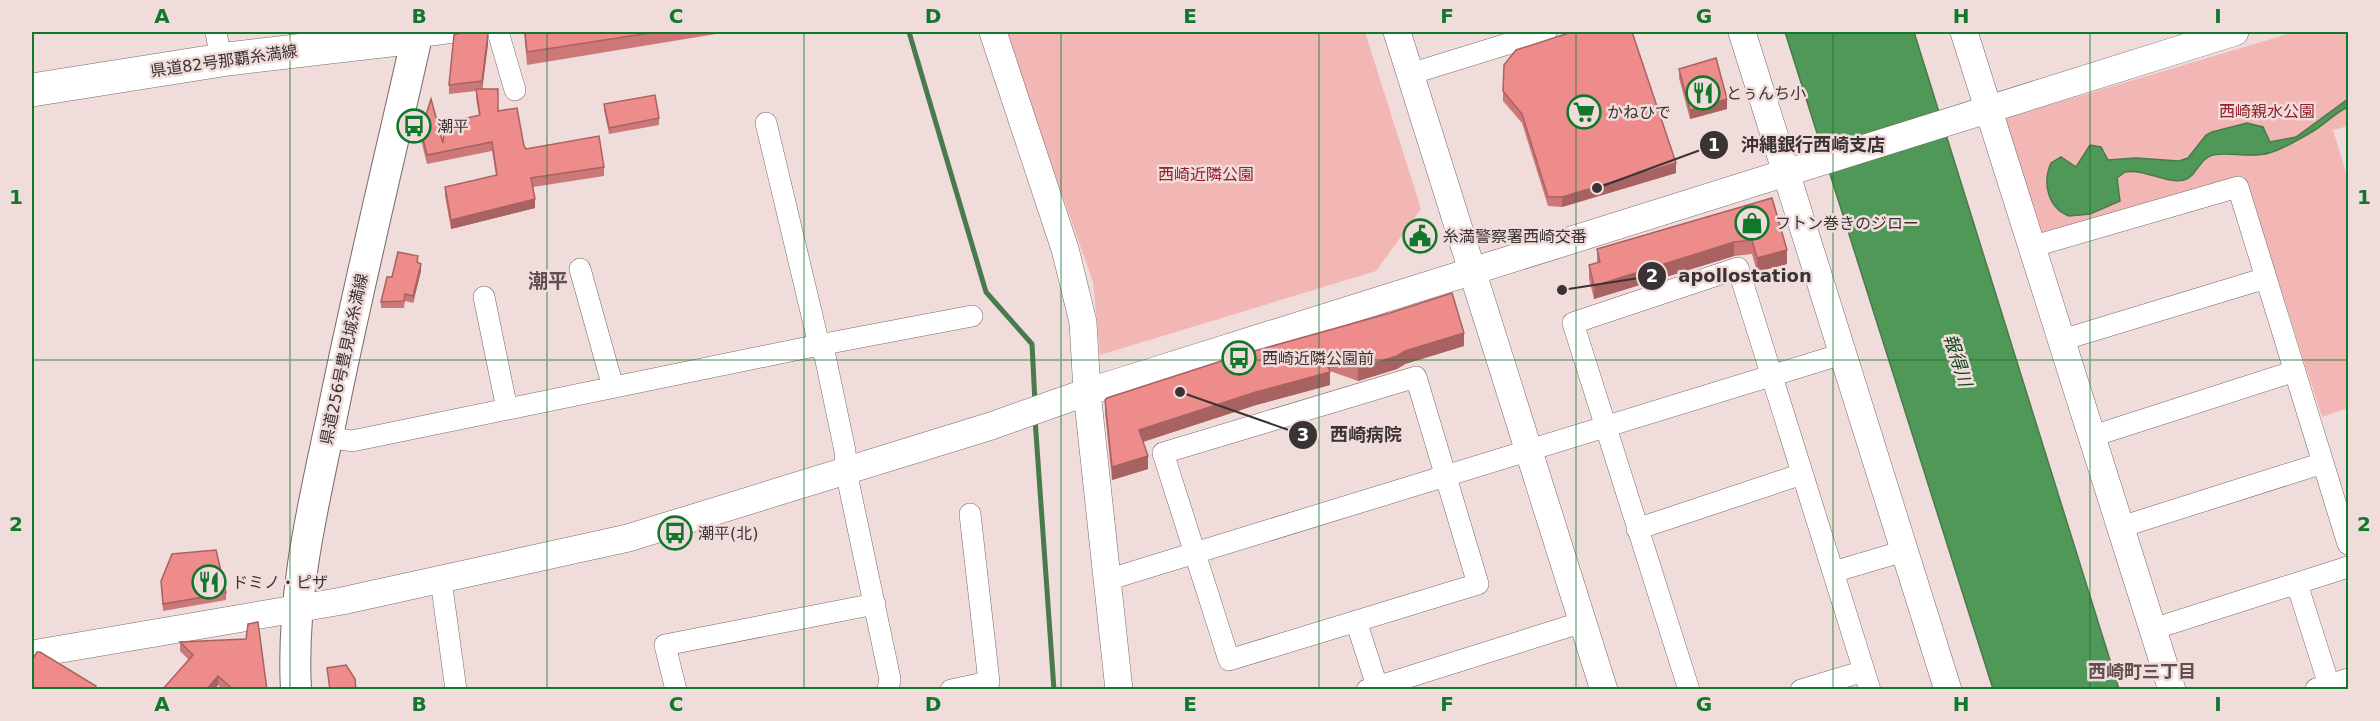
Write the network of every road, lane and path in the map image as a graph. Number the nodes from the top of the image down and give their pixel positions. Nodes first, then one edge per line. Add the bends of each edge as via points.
1 (454, 32) edge
2 (498, 32) edge
3 (993, 32) edge
4 (1397, 32) edge
5 (1545, 32) edge
6 (1742, 32) edge
7 (1964, 32) edge
8 (2235, 32) edge
9 (417, 34) edge
10 (219, 46) edge
11 (1410, 74) junction
12 (32, 90) edge
13 (515, 90) dead end
14 (1988, 110) junction
15 (766, 123) dead end
16 (1786, 173) junction
17 (2031, 247) junction
18 (580, 269) dead end
19 (1473, 272) junction
20 (2266, 278) junction
21 (484, 297) dead end
22 (972, 316) dead end
23 (2062, 340) junction
24 (819, 345) junction
25 (1842, 354) junction
26 (2295, 371) junction
27 (1771, 376) junction
28 (613, 387) junction
29 (1088, 392) junction
30 (507, 409) junction
31 (1605, 427) junction
32 (2093, 436) junction
33 (327, 437) junction
34 (1529, 450) junction
35 (2323, 463) junction
36 (846, 471) junction
37 (1802, 474) junction
38 (1446, 476) junction
39 (970, 514) dead end
40 (2121, 527) junction
41 (1637, 529) junction
42 (2349, 544) edge
43 (1904, 551) junction
44 (1196, 553) junction
45 (2349, 567) edge
46 (1833, 572) junction
47 (441, 580) junction
48 (1107, 580) junction
49 (2296, 584) junction
50 (875, 604) junction
51 (296, 608) junction
52 (1356, 621) junction
53 (1583, 622) junction
54 (2152, 629) junction
55 (32, 654) edge
56 (1867, 680) edge
57 (2331, 685) edge
58 (1372, 688) edge
59 (296, 690) edge
60 (456, 690) edge
61 (676, 690) edge
62 (888, 690) edge
63 (951, 690) edge
64 (1119, 690) edge
65 (1604, 690) edge
66 (1689, 690) edge
67 (1801, 690) edge
68 (1948, 690) edge
69 (2172, 690) edge

1 - 9 street
2 - 13 street
3 - 29 street via 1065,249 1083,322
4 - 11 street
5 - 11 street
6 - 16 street
7 - 14 street
8 - 14 street
9 - 10 main road, 県道82号那覇糸満線
9 - 33 main road, 県道256号豊見城糸満線
10 - 12 main road, 県道82号那覇糸満線
11 - 19 street
14 - 16 street
14 - 17 street
15 - 24 street
16 - 19 street
16 - 25 street
17 - 20 street via 2238,187
17 - 23 street
18 - 28 street
19 - 29 street
19 - 34 street
20 - 23 street
20 - 26 street
21 - 30 street
22 - 24 street
23 - 32 street
24 - 28 street
24 - 36 street via 825,356
25 - 27 street
25 - 43 street
26 - 32 street
26 - 35 street
27 - 31 street
27 - 31 street via 1738,268 1572,323
27 - 37 street
28 - 30 street
29 - 36 street
29 - 48 street
30 - 33 street via 352,441
31 - 34 street
31 - 41 street
32 - 40 street
33 - 51 main road, 県道256号豊見城糸満線
34 - 38 street
34 - 53 street
35 - 40 street
35 - 42 street
36 - 47 street via 628,538
36 - 50 street
37 - 41 street
37 - 46 street
38 - 44 street
38 - 44 street via 1416,377 1163,453
38 - 52 street via 1478,584
39 - 63 street via 989,682
40 - 54 street
41 - 66 street
43 - 46 street
43 - 68 street
44 - 48 street
44 - 52 street via 1228,660
45 - 49 street
46 - 56 street
47 - 51 street
47 - 60 street
48 - 64 street
49 - 54 street
49 - 57 street
50 - 61 street via 665,645
50 - 62 street via 890,679
51 - 55 street
51 - 59 main road, 県道256号豊見城糸満線
52 - 58 street
53 - 58 street
53 - 65 street
54 - 69 street
56 - 67 street

